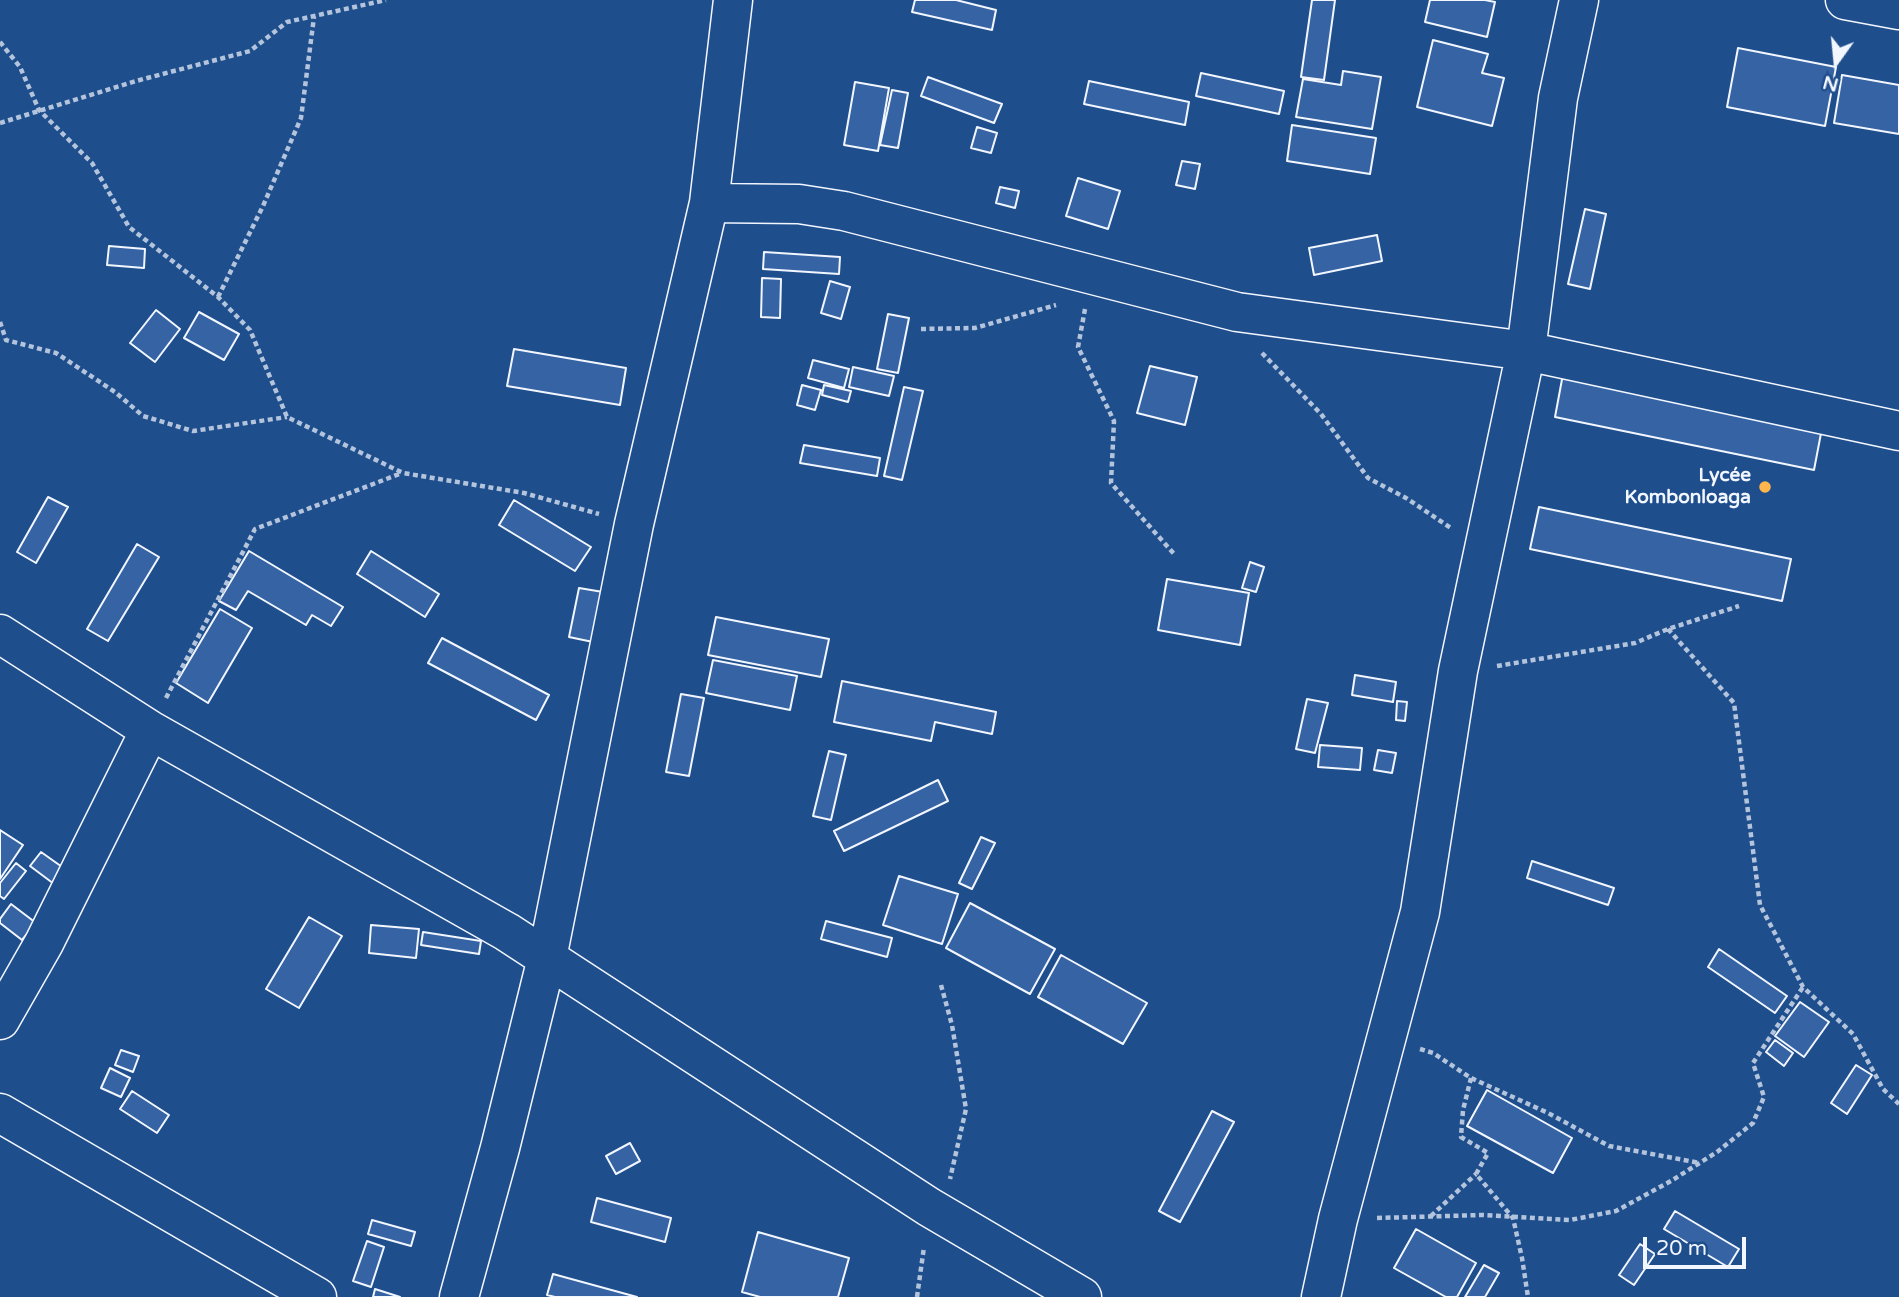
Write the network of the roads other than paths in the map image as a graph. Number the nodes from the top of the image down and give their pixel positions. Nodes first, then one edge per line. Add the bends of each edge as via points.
1 (733, 0) edge
2 (1579, 0) edge
3 (1845, 0) edge
4 (1899, 10) edge
5 (709, 203) junction
6 (1526, 351) junction
7 (1899, 432) edge
8 (0, 634) edge
9 (149, 730) junction
10 (547, 958) junction
11 (0, 1020) edge
12 (0, 1113) edge
13 (317, 1297) edge
14 (459, 1297) edge
15 (1082, 1297) edge
16 (1321, 1297) edge

1 - 5 street
2 - 6 street via 1558,99
3 - 4 street
5 - 6 street via 799,204 845,211 1237,312
5 - 10 street via 634,524
6 - 7 street
6 - 16 street via 1458,671 1420,912
8 - 9 street
9 - 10 street
9 - 11 street via 44,943
10 - 14 street
10 - 15 street via 929,1207
12 - 13 street

